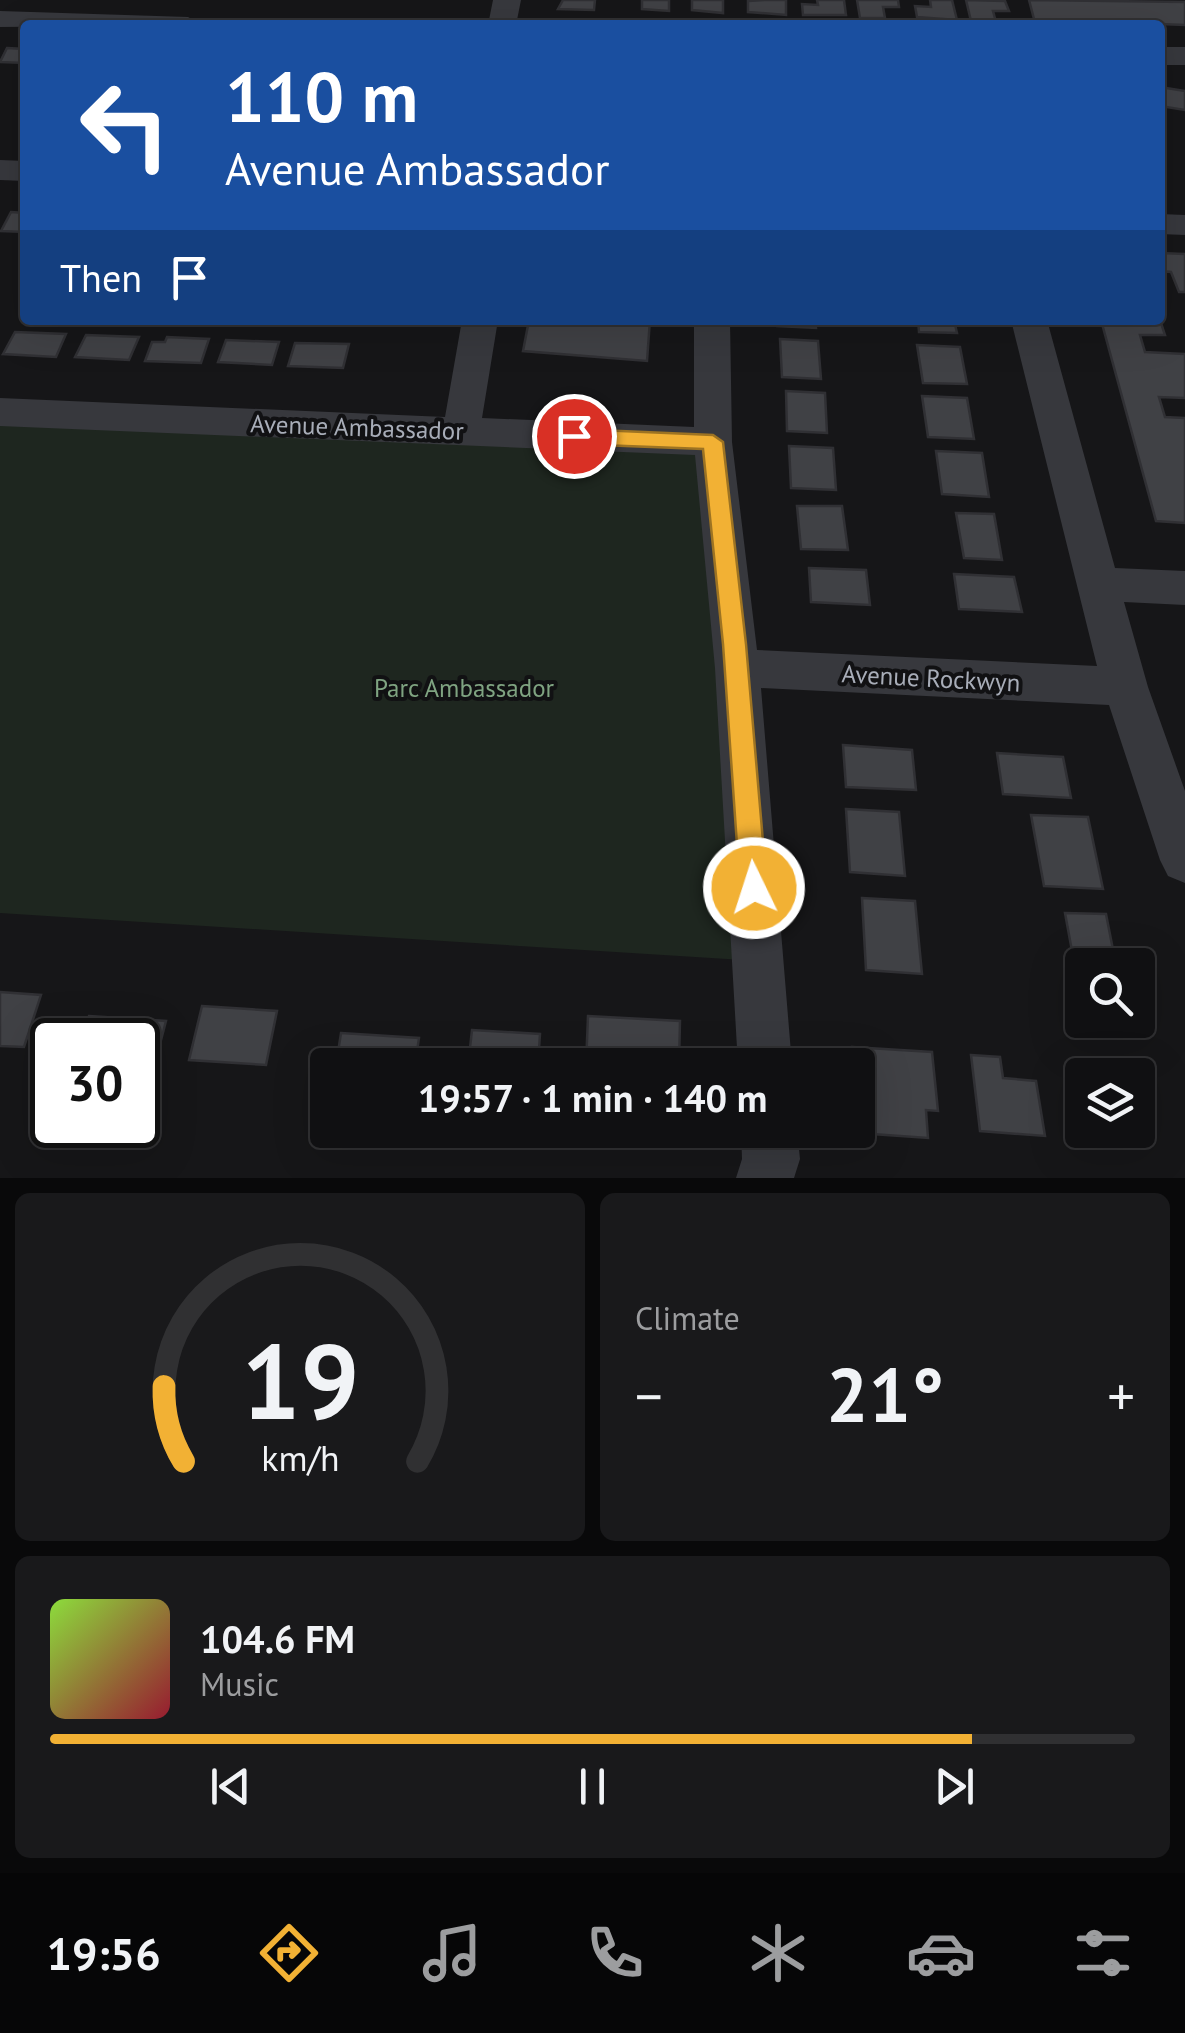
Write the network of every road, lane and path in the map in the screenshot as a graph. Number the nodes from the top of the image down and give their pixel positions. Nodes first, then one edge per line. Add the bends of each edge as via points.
1 (0, 19) edge
2 (31, 20) edge
3 (479, 325) edge
4 (712, 325) edge
5 (1030, 325) edge
6 (0, 412) edge
7 (460, 432) junction
8 (713, 442) junction
9 (1096, 584) junction
10 (1185, 588) edge
11 (737, 668) junction
12 (1124, 687) junction
13 (1185, 860) edge
14 (764, 1048) edge
15 (770, 1148) edge
16 (766, 1178) edge

1 - 2 street
3 - 7 street
4 - 8 street
5 - 9 street
6 - 7 street, Avenue Ambassador
7 - 8 street, Avenue Ambassador
8 - 11 street
9 - 10 street
9 - 12 street
11 - 12 street, Avenue Rockwyn
11 - 14 street
12 - 13 street
15 - 16 street

